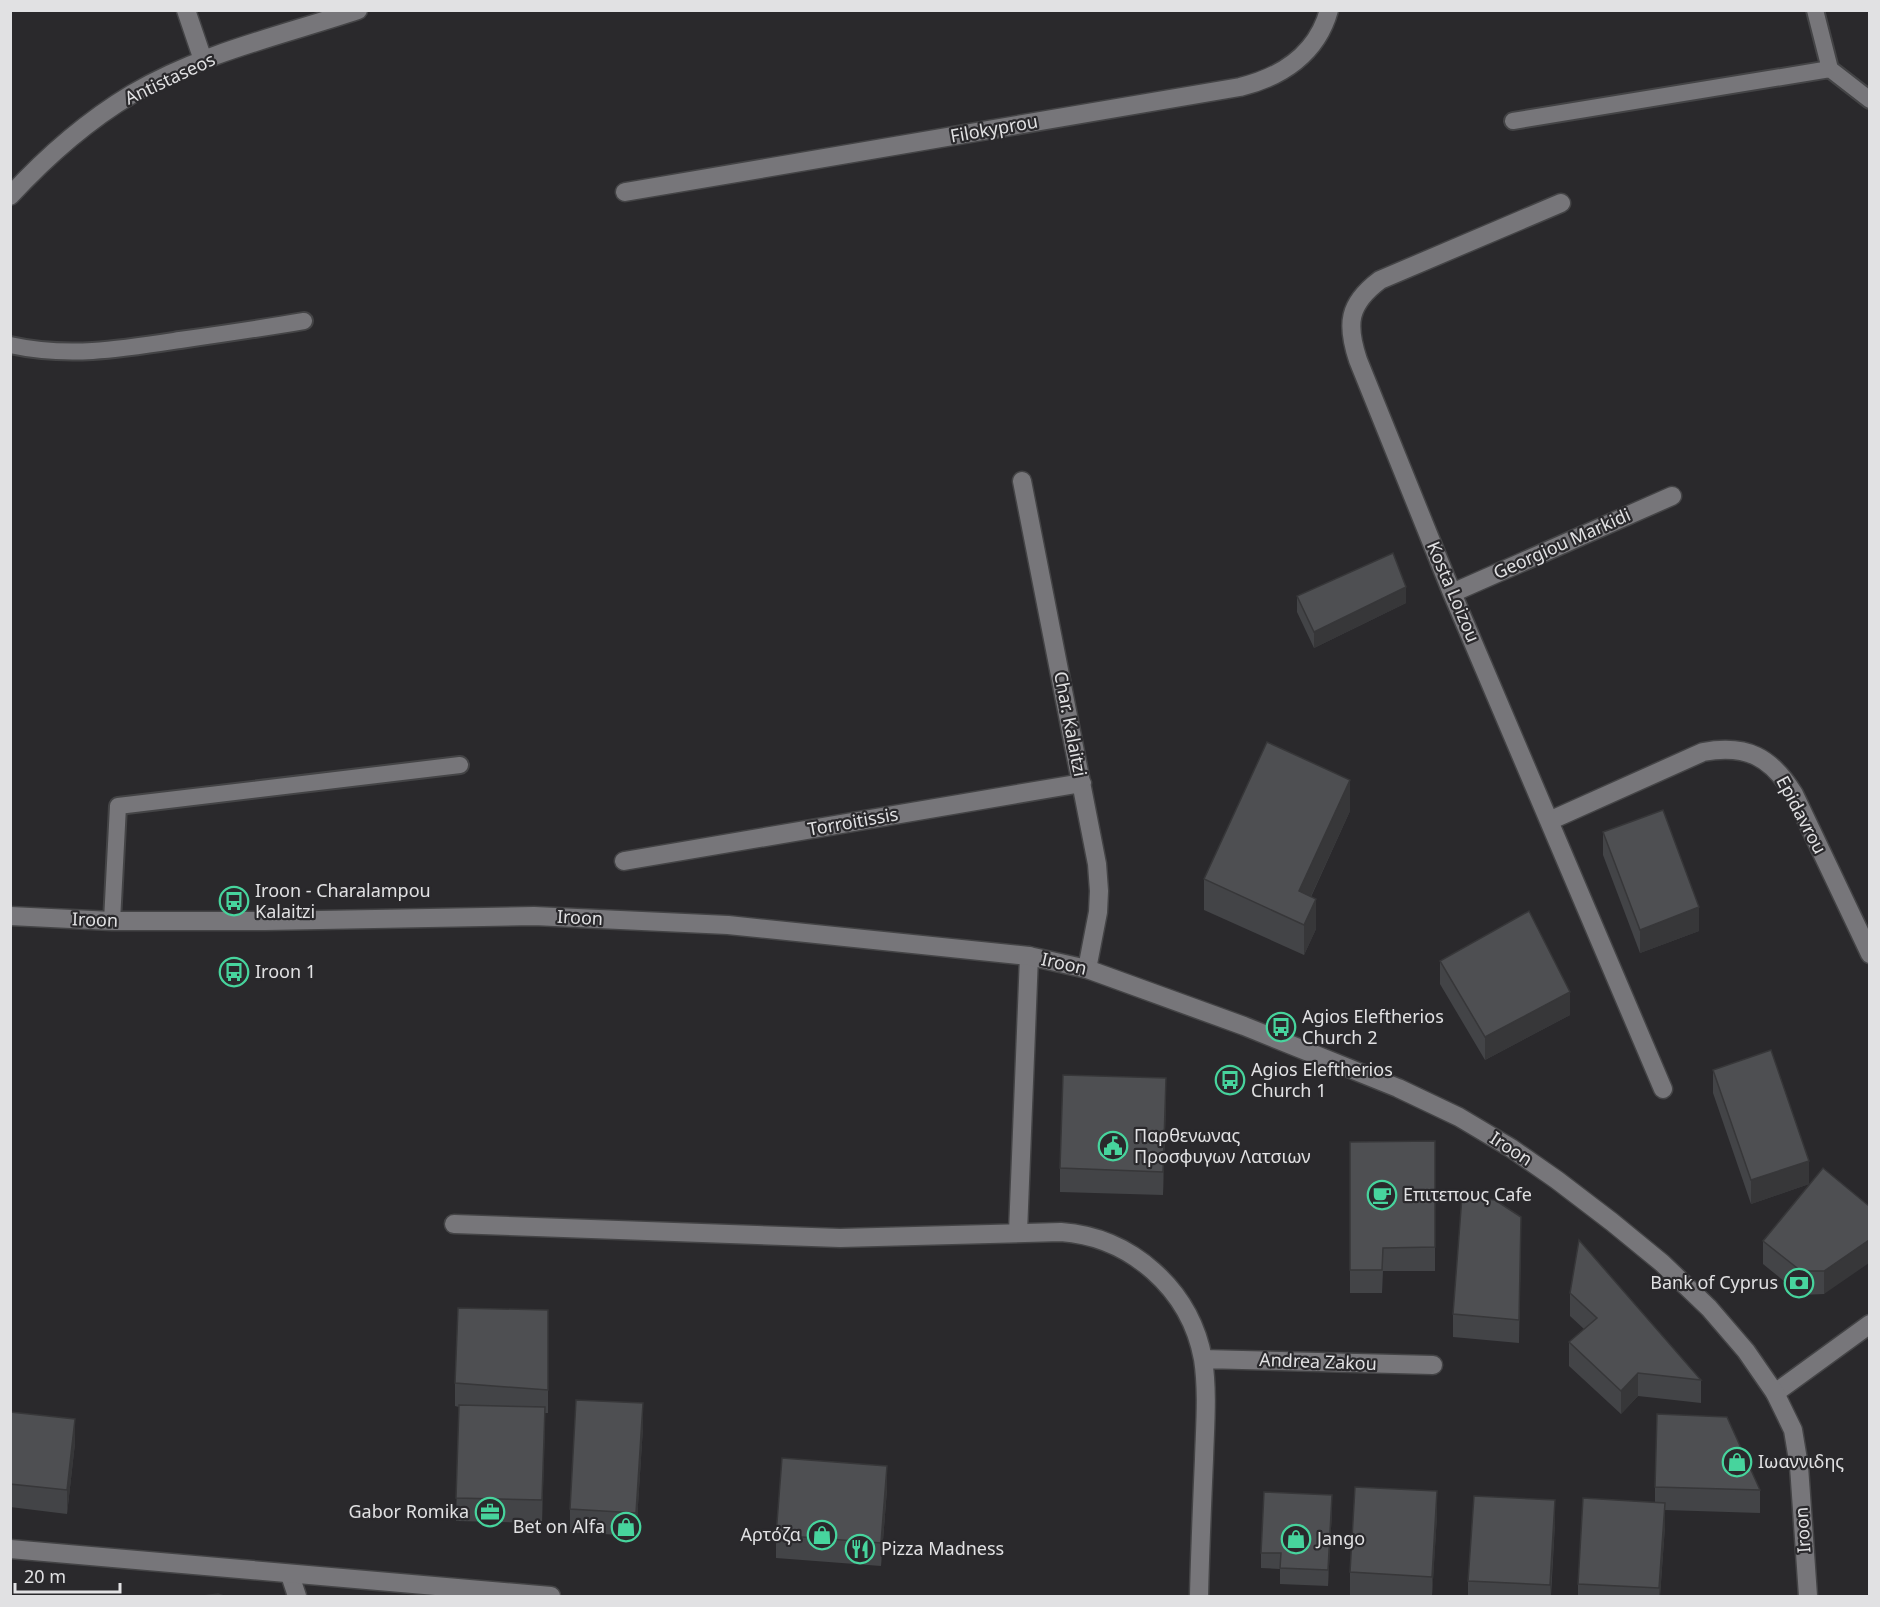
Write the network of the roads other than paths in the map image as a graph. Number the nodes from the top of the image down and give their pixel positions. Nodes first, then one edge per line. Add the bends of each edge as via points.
1 (186, 10) edge
2 (358, 10) edge
3 (1329, 10) edge
4 (1815, 10) edge
5 (203, 60) junction
6 (1830, 69) junction
7 (1869, 100) edge
8 (1513, 121) dead end
9 (625, 192) dead end
10 (10, 196) edge
11 (1561, 203) dead end
12 (304, 321) dead end
13 (10, 345) edge
14 (1022, 481) dead end
15 (1672, 496) dead end
16 (1452, 593) junction
17 (460, 765) dead end
18 (1082, 783) junction
19 (1549, 821) junction
20 (624, 861) dead end
21 (10, 916) edge
22 (112, 921) junction
23 (1869, 954) edge
24 (1029, 956) junction
25 (1087, 969) junction
26 (1663, 1089) dead end
27 (454, 1224) dead end
28 (1018, 1233) junction
29 (1869, 1324) edge
30 (1203, 1359) junction
31 (1433, 1365) dead end
32 (1775, 1393) junction
33 (10, 1550) edge
34 (290, 1575) junction
35 (297, 1596) edge
36 (551, 1596) edge
37 (1198, 1596) edge
38 (1808, 1596) edge

1 - 5 street
2 - 5 street, Antistaseos
3 - 9 street, Filokyprou via 1302,56 1285,70 1256,83
4 - 6 lane
5 - 10 street, Antistaseos via 104,112
6 - 7 lane
6 - 8 lane
11 - 16 street, Kosta Loizou via 1391,274 1362,294 1353,311 1350,332 1358,360
12 - 13 lane via 76,352 38,351
14 - 18 street, Char. Kalaitzi
15 - 16 street, Georgiou Markidi
16 - 19 street, Kosta Loizou
17 - 22 lane via 118,806
18 - 20 street, Torroitissis
18 - 25 street, Char. Kalaitzi via 1099,891
19 - 23 street, Epidavrou via 1692,756 1726,749 1761,758 1780,772 1794,794
19 - 26 street, Kosta Loizou
21 - 22 street, Iroon
22 - 24 street, Iroon via 534,916 728,925
24 - 25 street, Iroon
24 - 28 street
25 - 32 street, Iroon via 1398,1088 1511,1148 1612,1222 1668,1269 1709,1308
27 - 28 street via 840,1238
28 - 30 street via 1080,1233 1121,1247 1138,1258 1182,1302
29 - 32 street
30 - 31 street, Andrea Zakou
30 - 37 street via 1206,1409
32 - 38 street, Iroon via 1793,1430 1799,1466
33 - 34 street
34 - 35 street
34 - 36 street

